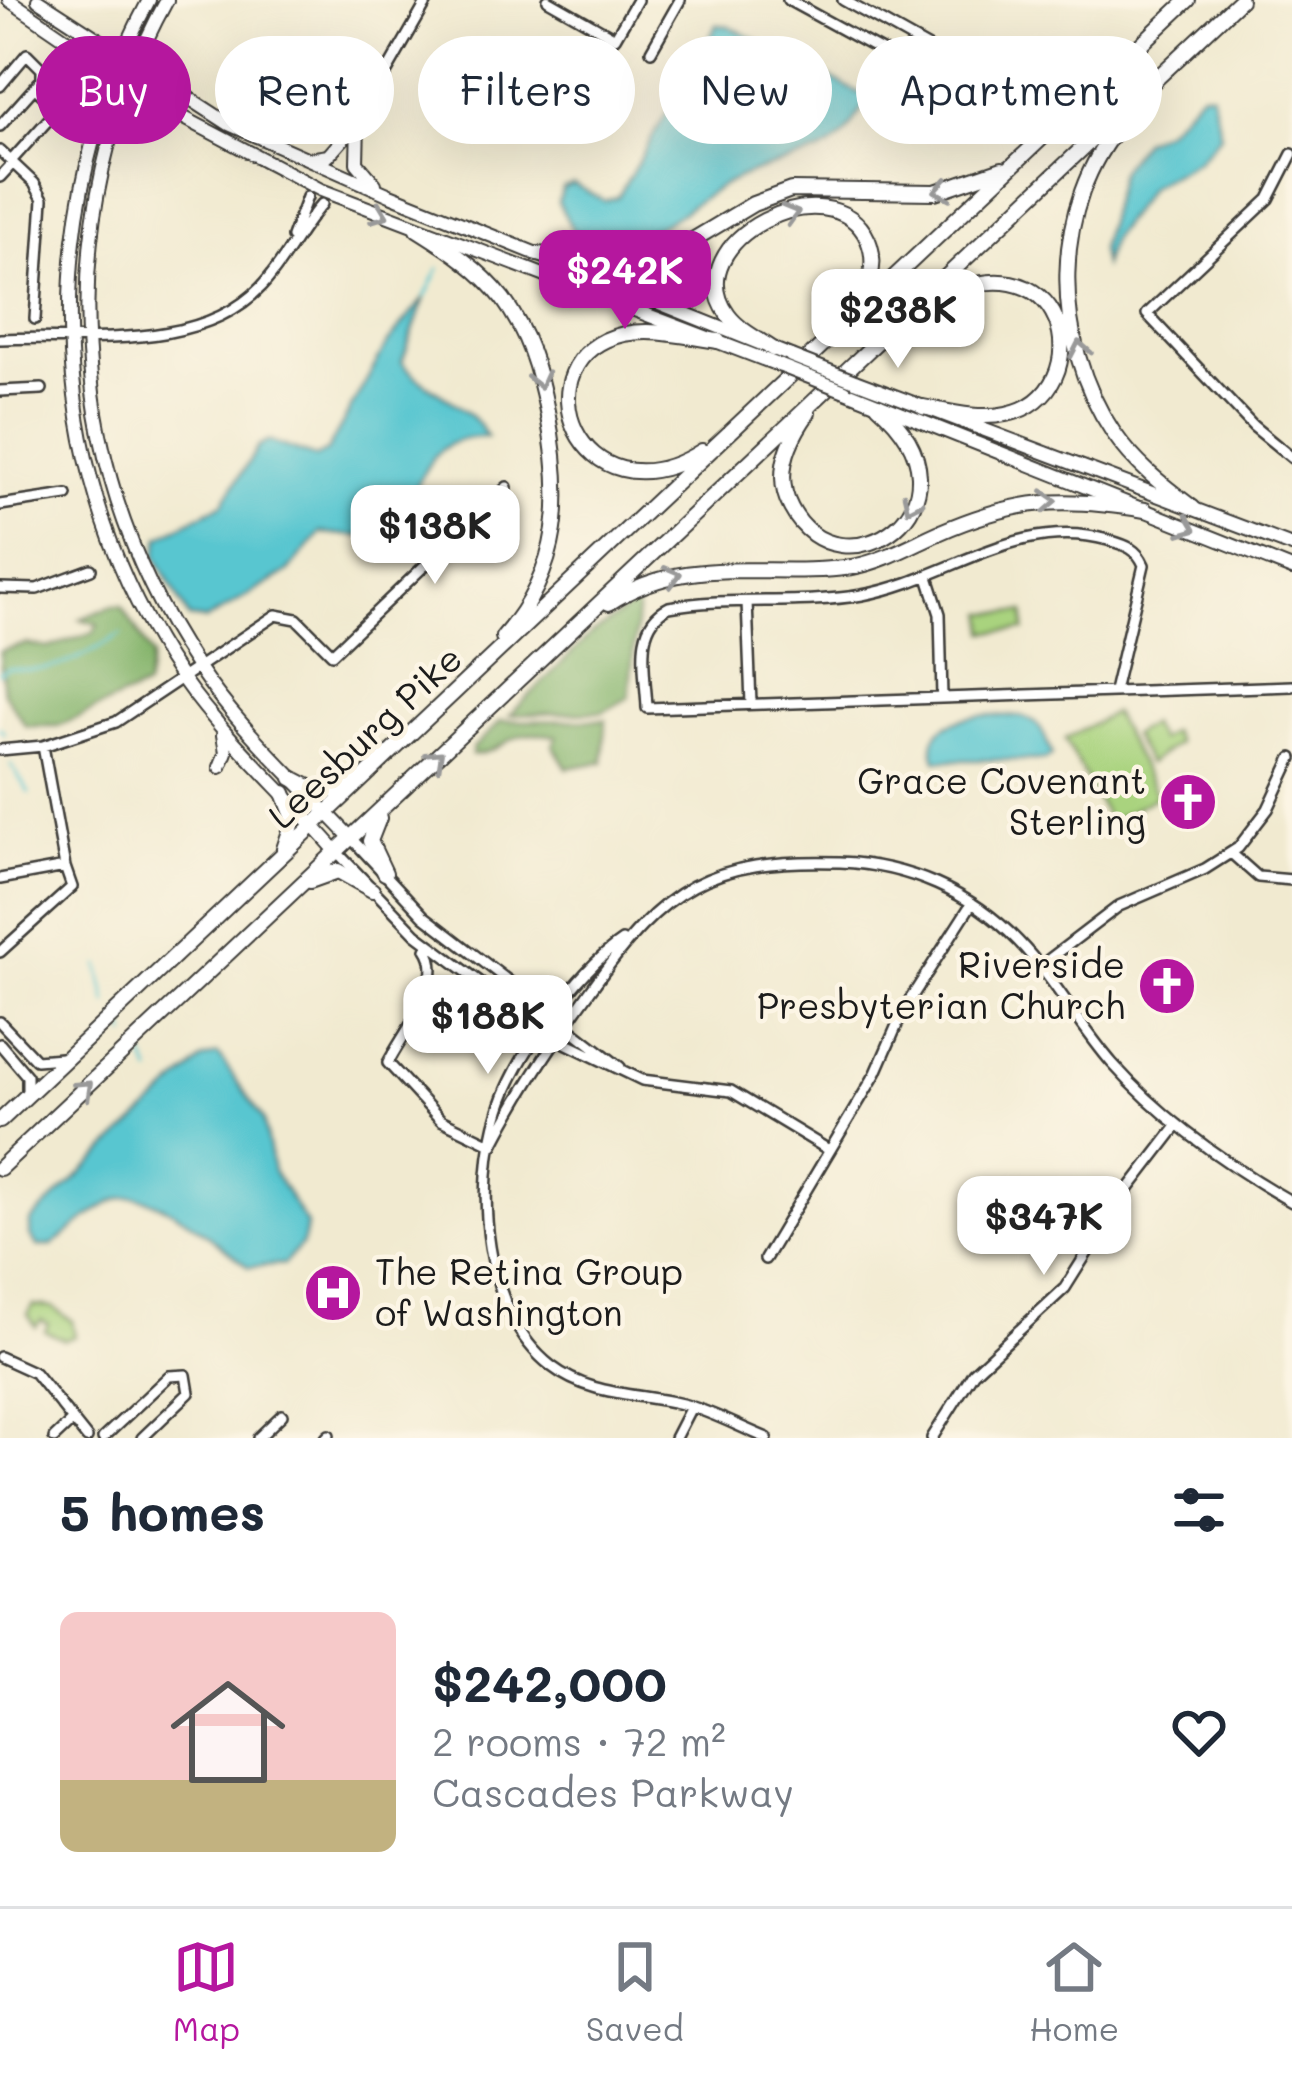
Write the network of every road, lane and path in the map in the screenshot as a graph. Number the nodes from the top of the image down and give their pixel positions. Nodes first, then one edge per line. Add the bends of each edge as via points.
1 (9, 0) edge
2 (38, 0) edge
3 (149, 0) edge
4 (167, 0) edge
5 (428, 0) edge
6 (548, 0) edge
7 (638, 0) edge
8 (679, 0) edge
9 (788, 0) edge
10 (843, 0) edge
11 (1188, 0) edge
12 (1240, 0) edge
13 (59, 36) edge
14 (90, 36) edge
15 (131, 36) edge
16 (150, 36) edge
17 (908, 36) edge
18 (1150, 36) edge
19 (856, 37) edge
20 (651, 52) dead end
21 (394, 59) edge
22 (1174, 64) junction
23 (0, 86) edge
24 (35, 88) junction
25 (191, 101) edge
26 (4, 112) edge
27 (191, 119) edge
28 (0, 127) edge
29 (93, 144) edge
30 (112, 144) edge
31 (339, 144) edge
32 (357, 144) edge
33 (1033, 144) edge
34 (1035, 144) edge
35 (0, 151) edge
36 (1292, 154) edge
37 (307, 160) junction
38 (12, 162) junction
39 (292, 176) junction
40 (0, 177) edge
41 (390, 195) junction
42 (307, 197) joint
43 (341, 199) junction
44 (322, 204) joint
45 (417, 229) junction
46 (286, 254) junction
47 (537, 254) junction
48 (35, 319) dead end
49 (898, 322) junction
50 (69, 335) junction
51 (86, 335) junction
52 (0, 339) edge
53 (828, 340) junction
54 (718, 341) junction
55 (773, 349) junction
56 (786, 361) junction
57 (850, 386) junction
58 (42, 389) dead end
59 (0, 391) edge
60 (821, 394) junction
61 (878, 405) junction
62 (923, 407) junction
63 (740, 423) junction
64 (1292, 458) edge
65 (507, 487) dead end
66 (67, 495) dead end
67 (0, 505) edge
68 (1193, 508) junction
69 (1144, 510) junction
70 (1292, 546) edge
71 (91, 568) dead end
72 (1292, 569) edge
73 (928, 577) junction
74 (0, 588) edge
75 (747, 602) junction
76 (572, 632) junction
77 (199, 667) junction
78 (183, 679) junction
79 (1292, 686) edge
80 (457, 691) junction
81 (1114, 691) junction
82 (942, 698) junction
83 (751, 704) junction
84 (220, 726) junction
85 (43, 746) junction
86 (395, 747) junction
87 (0, 750) edge
88 (1292, 758) edge
89 (256, 766) junction
90 (292, 778) junction
91 (284, 793) junction
92 (387, 805) junction
93 (328, 814) junction
94 (314, 826) junction
95 (351, 838) junction
96 (336, 851) junction
97 (1231, 853) junction
98 (275, 862) junction
99 (65, 867) junction
100 (385, 873) junction
101 (0, 879) edge
102 (1292, 880) edge
103 (300, 885) junction
104 (372, 890) junction
105 (972, 903) junction
106 (416, 934) junction
107 (626, 938) junction
108 (0, 952) edge
109 (1039, 967) junction
110 (464, 972) junction
111 (433, 977) junction
112 (556, 1013) junction
113 (0, 1022) edge
114 (566, 1023) junction
115 (544, 1030) junction
116 (555, 1038) junction
117 (0, 1044) edge
118 (80, 1045) junction
119 (628, 1074) junction
120 (26, 1096) junction
121 (0, 1121) edge
122 (1178, 1125) junction
123 (493, 1145) junction
124 (829, 1150) junction
125 (0, 1168) edge
126 (1292, 1202) edge
127 (764, 1259) dead end
128 (0, 1357) edge
129 (691, 1407) junction
130 (282, 1415) dead end
131 (72, 1421) junction
132 (263, 1436) edge
133 (54, 1438) edge
134 (87, 1438) edge
135 (104, 1438) edge
136 (142, 1438) edge
137 (675, 1438) edge
138 (767, 1438) edge
139 (932, 1438) edge

1 - 13 main road
2 - 14 main road
3 - 15 main road
4 - 16 main road
5 - 21 street
6 - 7 street via 615,38
8 - 20 street
9 - 19 street
10 - 17 street
11 - 18 highway, Leesburg Pike
12 - 22 highway, Leesburg Pike
22 - 49 highway, Leesburg Pike
68 -> 22 highway via 1142,468 1096,403 1082,364 1066,252 1089,167
23 - 24 street via 27,54 44,74
24 - 26 street
24 - 38 street via 62,112
25 - 37 main road
26 - 28 street
27 - 39 main road
29 - 50 main road via 77,202
30 - 51 main road via 95,205
31 - 37 main road
32 - 41 main road via 357,163
33 -> 47 highway via 999,171 951,189 799,188 768,197 668,253 605,261
34 - 53 highway, Leesburg Pike
35 - 38 street
36 - 64 street via 1269,199 1148,314
37 - 41 main road
38 - 40 street
38 - 48 street via 44,207
39 - 42 main road
39 - 43 main road
41 - 47 main road
42 - 46 street
43 - 44 main road
43 -> 45 main road
44 - 46 street
45 - 54 main road
45 -> 80 highway via 480,274 517,321 536,365 559,482 554,542 535,592
46 - 51 street via 249,298 213,320 167,332
47 - 55 main road
49 - 60 highway, Leesburg Pike
49 - 62 highway via 955,287 996,278 1040,297 1060,331 1058,370 1028,406 994,416
50 - 51 street
50 - 52 street
50 - 78 main road via 102,515 130,588
51 - 77 main road via 114,496 145,574
55 -> 53 highway via 725,312 719,269 741,236 811,208 854,221 872,254 868,286
53 - 63 highway, Leesburg Pike
54 - 56 main road
54 - 63 highway via 655,332 611,338 578,365 569,418 590,454 635,473 684,462
55 - 56 main road
56 - 57 main road, bridge
57 - 61 main road
57 - 62 main road
58 - 59 street
61 -> 60 highway via 914,445 919,492 886,536 840,544 805,527 783,485 789,446
60 - 76 highway, Leesburg Pike
61 - 69 main road
62 - 68 main road
63 - 80 highway, Leesburg Pike
65 - 77 street via 332,654 283,615
66 - 67 street
68 - 70 main road
69 -> 72 main road
76 -> 69 highway via 633,589 687,571 861,565 1030,502
71 - 74 street via 37,589
73 - 75 street via 837,598
73 - 81 street via 1035,536 1091,536 1130,547 1144,571
73 - 82 street via 940,614
75 - 83 street
75 - 83 street via 679,605 655,615 645,634 647,708
92 -> 76 highway, Leesburg Pike
77 - 78 street
77 - 90 main road
78 - 84 main road
78 - 85 street via 116,722
79 - 81 street
80 - 86 highway, Leesburg Pike
81 - 82 street
82 - 83 street
84 - 89 main road
84 - 89 main road via 220,767 237,760
85 - 87 street
85 - 99 street
86 - 90 highway via 334,793
86 - 93 highway, Leesburg Pike
88 - 97 street via 1262,819
89 - 91 main road
90 - 93 main road
91 - 94 main road
91 - 98 highway via 293,831
92 - 95 highway, Leesburg Pike
92 - 100 highway via 370,841
93 - 94 highway, Leesburg Pike
93 - 95 main road
94 - 96 main road
94 - 98 highway, Leesburg Pike
95 - 96 highway, Leesburg Pike
95 - 100 street
96 - 103 highway, Leesburg Pike
96 - 104 street
97 - 102 street via 1258,877
97 - 109 street via 1119,906
98 - 118 highway, Leesburg Pike
99 - 101 street
99 - 108 street via 71,887
100 - 112 street via 424,916
103 - 104 highway via 338,871
125 -> 103 highway, Leesburg Pike
104 - 106 street
105 - 107 street via 888,867 775,862 691,886
105 - 109 street
105 - 124 street
106 - 110 street
106 - 111 street via 434,961
107 - 112 street via 604,952
107 - 114 street
109 - 122 street via 1112,1063
110 - 111 street
110 - 115 street
111 - 123 street via 388,1063 441,1120
112 - 114 street
112 - 115 street
113 - 118 street via 42,1062
114 - 116 street
114 - 119 street
115 - 116 street
115 - 123 street via 501,1103
116 - 119 street
116 - 123 street
117 - 120 street via 27,1076
118 - 120 highway, Leesburg Pike
119 - 124 street via 730,1091
120 - 121 highway, Leesburg Pike
122 - 126 street
122 - 139 street via 1065,1288 974,1373
123 - 129 street via 492,1240 506,1305 524,1338 581,1384
124 - 127 street
128 - 131 street via 36,1373
129 - 137 street
129 - 138 street
130 - 132 street
131 - 133 street
131 - 134 street
135 - 136 street via 173,1373 190,1379 189,1393

